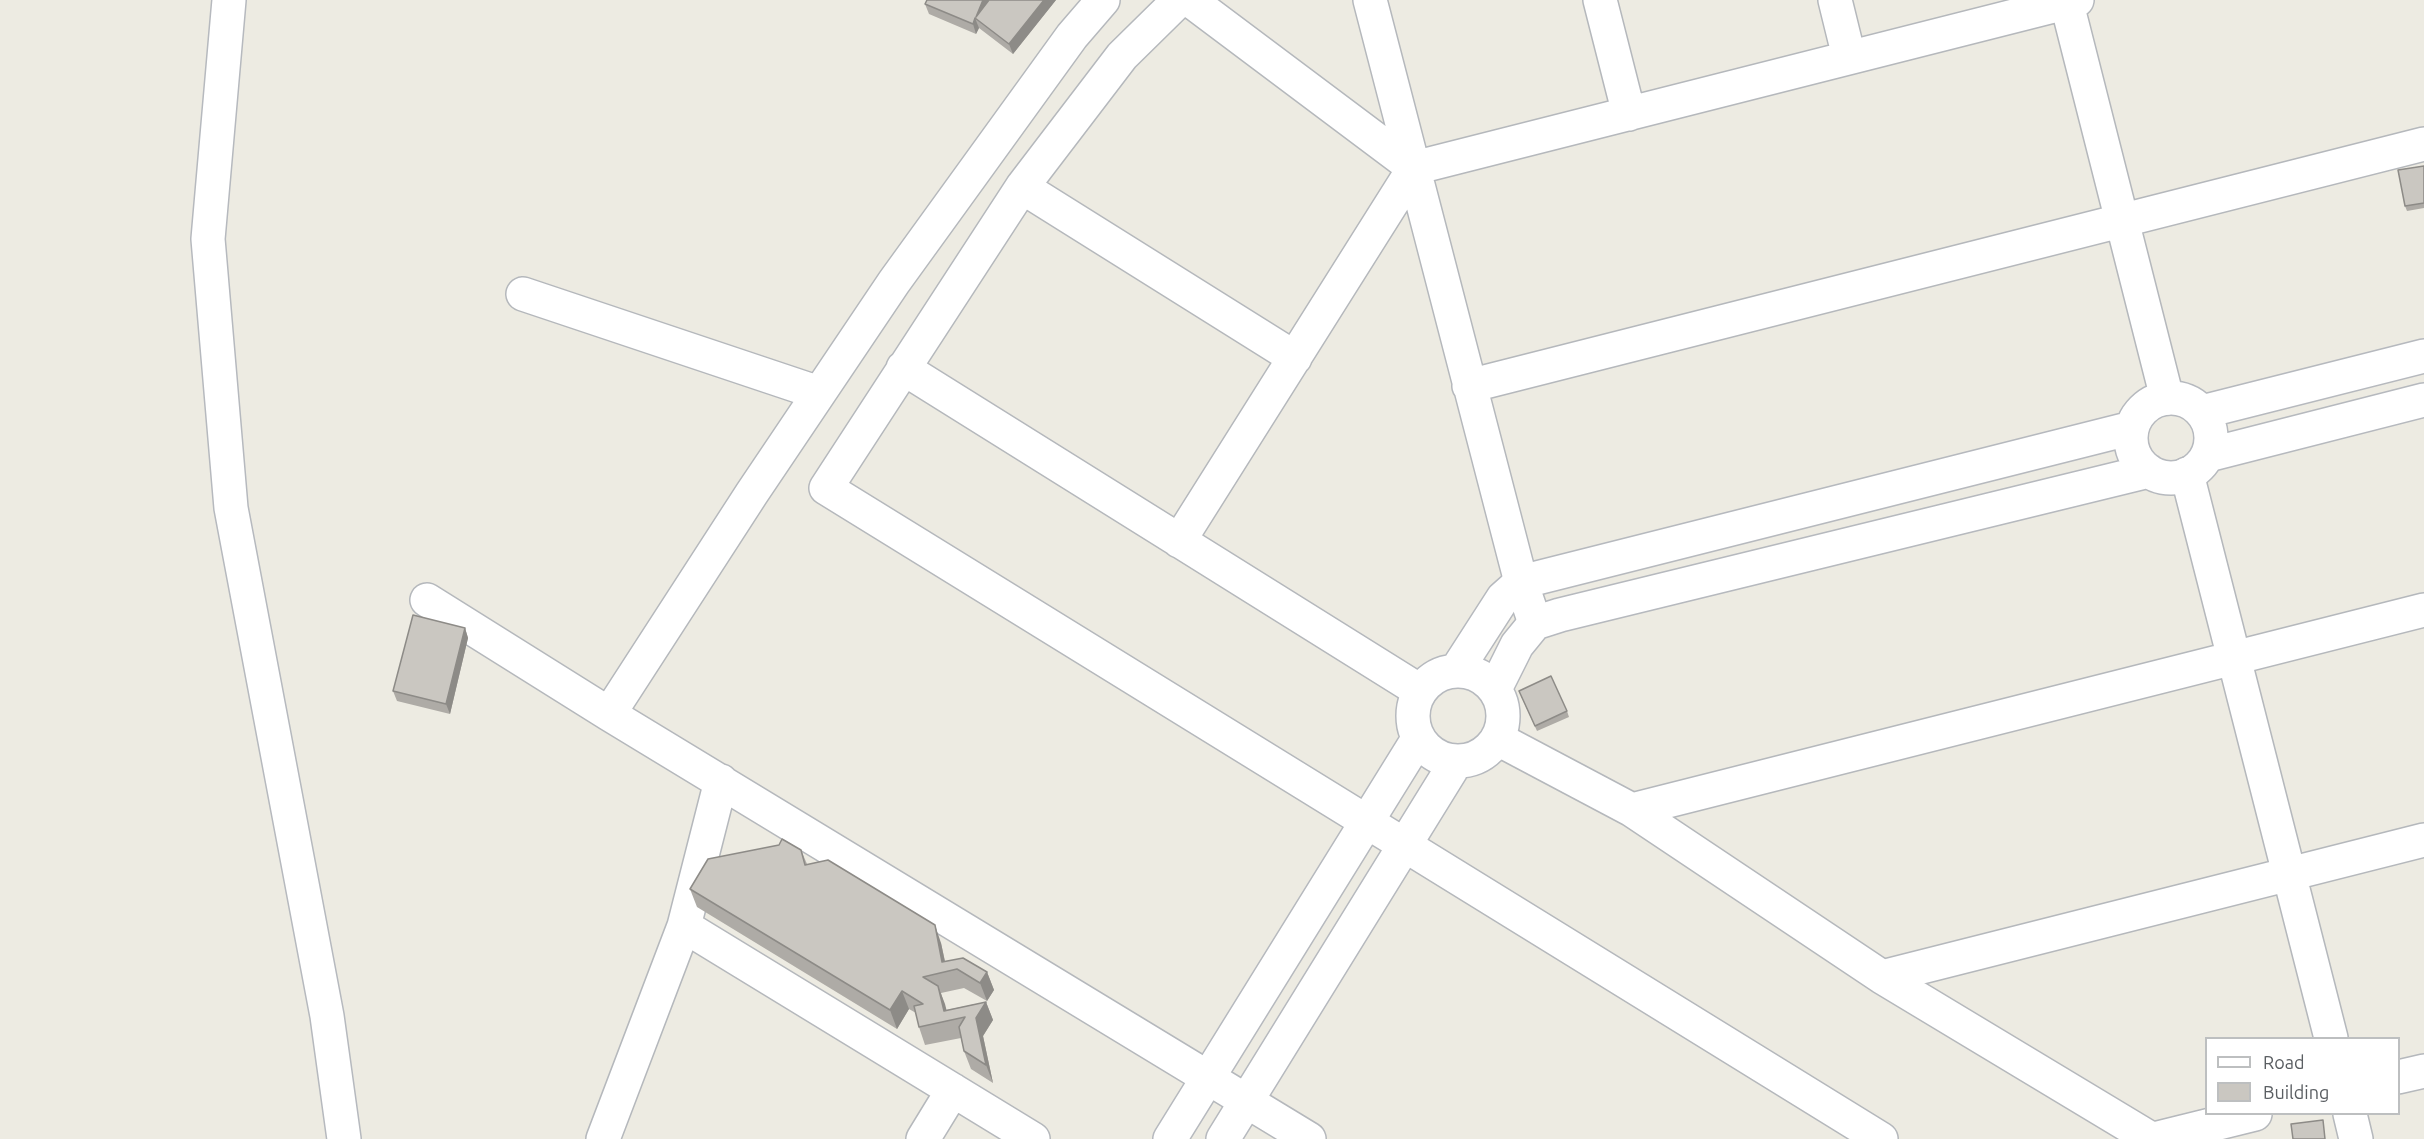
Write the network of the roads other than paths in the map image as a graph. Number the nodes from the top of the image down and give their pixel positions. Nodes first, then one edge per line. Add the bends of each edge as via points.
1 (229, 0) edge
2 (1103, 0) edge
3 (1179, 0) edge
4 (1190, 0) edge
5 (1370, 0) edge
6 (1600, 0) edge
7 (1835, 0) edge
8 (2070, 1) edge
9 (1849, 57) junction
10 (1629, 114) junction
11 (2424, 144) edge
12 (1414, 168) junction
13 (1022, 187) junction
14 (2122, 220) junction
15 (523, 294) dead end
16 (2424, 356) edge
17 (1295, 358) junction
18 (903, 368) junction
19 (1469, 386) junction
20 (819, 393) junction
21 (2167, 398) junction
22 (2424, 400) edge
23 (2202, 412) junction
24 (2132, 428) junction
25 (2197, 465) junction
26 (2149, 471) junction
27 (1179, 541) junction
28 (1521, 582) junction
29 (427, 600) dead end
30 (2424, 610) edge
31 (1535, 623) junction
32 (2233, 658) junction
33 (1456, 671) junction
34 (1496, 689) junction
35 (1420, 691) junction
36 (609, 714) junction
37 (1418, 739) junction
38 (1498, 739) junction
39 (1456, 762) junction
40 (721, 781) junction
41 (1632, 810) junction
42 (1367, 821) junction
43 (2424, 840) edge
44 (1404, 844) junction
45 (2288, 874) junction
46 (684, 926) junction
47 (1882, 977) junction
48 (2331, 1037) edge
49 (2424, 1071) edge
50 (2400, 1077) edge
51 (1208, 1078) junction
52 (953, 1090) junction
53 (1246, 1101) junction
54 (2247, 1115) edge
55 (2350, 1115) edge
56 (344, 1139) edge
57 (603, 1139) edge
58 (923, 1139) edge
59 (1033, 1139) edge
60 (1170, 1139) edge
61 (1223, 1139) edge
62 (1309, 1139) edge
63 (1881, 1139) edge
64 (2153, 1139) edge
65 (2356, 1139) edge

1 - 56 street via 208,239 231,508 327,1016
2 - 20 street via 990,149
3 - 13 street via 1122,56
4 - 12 street
5 - 12 street
6 - 10 street
7 - 9 street
8 - 9 street
8 - 14 street
9 - 10 street
10 - 12 street
11 - 14 street
12 - 17 street
12 - 19 street
13 - 17 street
13 - 18 street
14 - 19 street
14 - 21 street
15 - 20 street
16 - 23 street
17 - 27 street
18 - 27 street
18 - 42 street via 826,488
19 - 28 street
20 - 36 street
21 - 23 street via 2180,398
21 - 24 street via 2151,402 2139,413
22 - 25 street
23 - 25 street via 2210,425 2211,440
24 - 26 street via 2131,445
24 - 28 street
25 - 26 street via 2174,478
25 - 32 street
26 - 31 street
27 - 35 street
28 - 31 street
28 - 33 street via 1503,598
29 - 36 street
30 - 32 street
31 - 34 street via 1517,645
32 - 41 street
32 - 45 street
33 - 34 street via 1478,675
33 - 35 street via 1435,677
34 - 38 street via 1504,714
35 - 37 street via 1412,715
36 - 40 street
37 - 39 street via 1434,755
37 - 42 street
38 - 39 street via 1480,757
38 - 41 street
39 - 44 street
40 - 46 street
40 - 51 street
41 - 47 street
42 - 44 street
42 - 51 street
43 - 45 street
44 - 53 street
44 - 63 street
45 - 47 street
45 - 48 street
46 - 52 street
46 - 57 street
47 - 64 street
49 - 50 street
51 - 53 street
51 - 60 street
52 - 58 street
52 - 59 street
53 - 61 street
53 - 62 street
54 - 64 street
55 - 65 street

